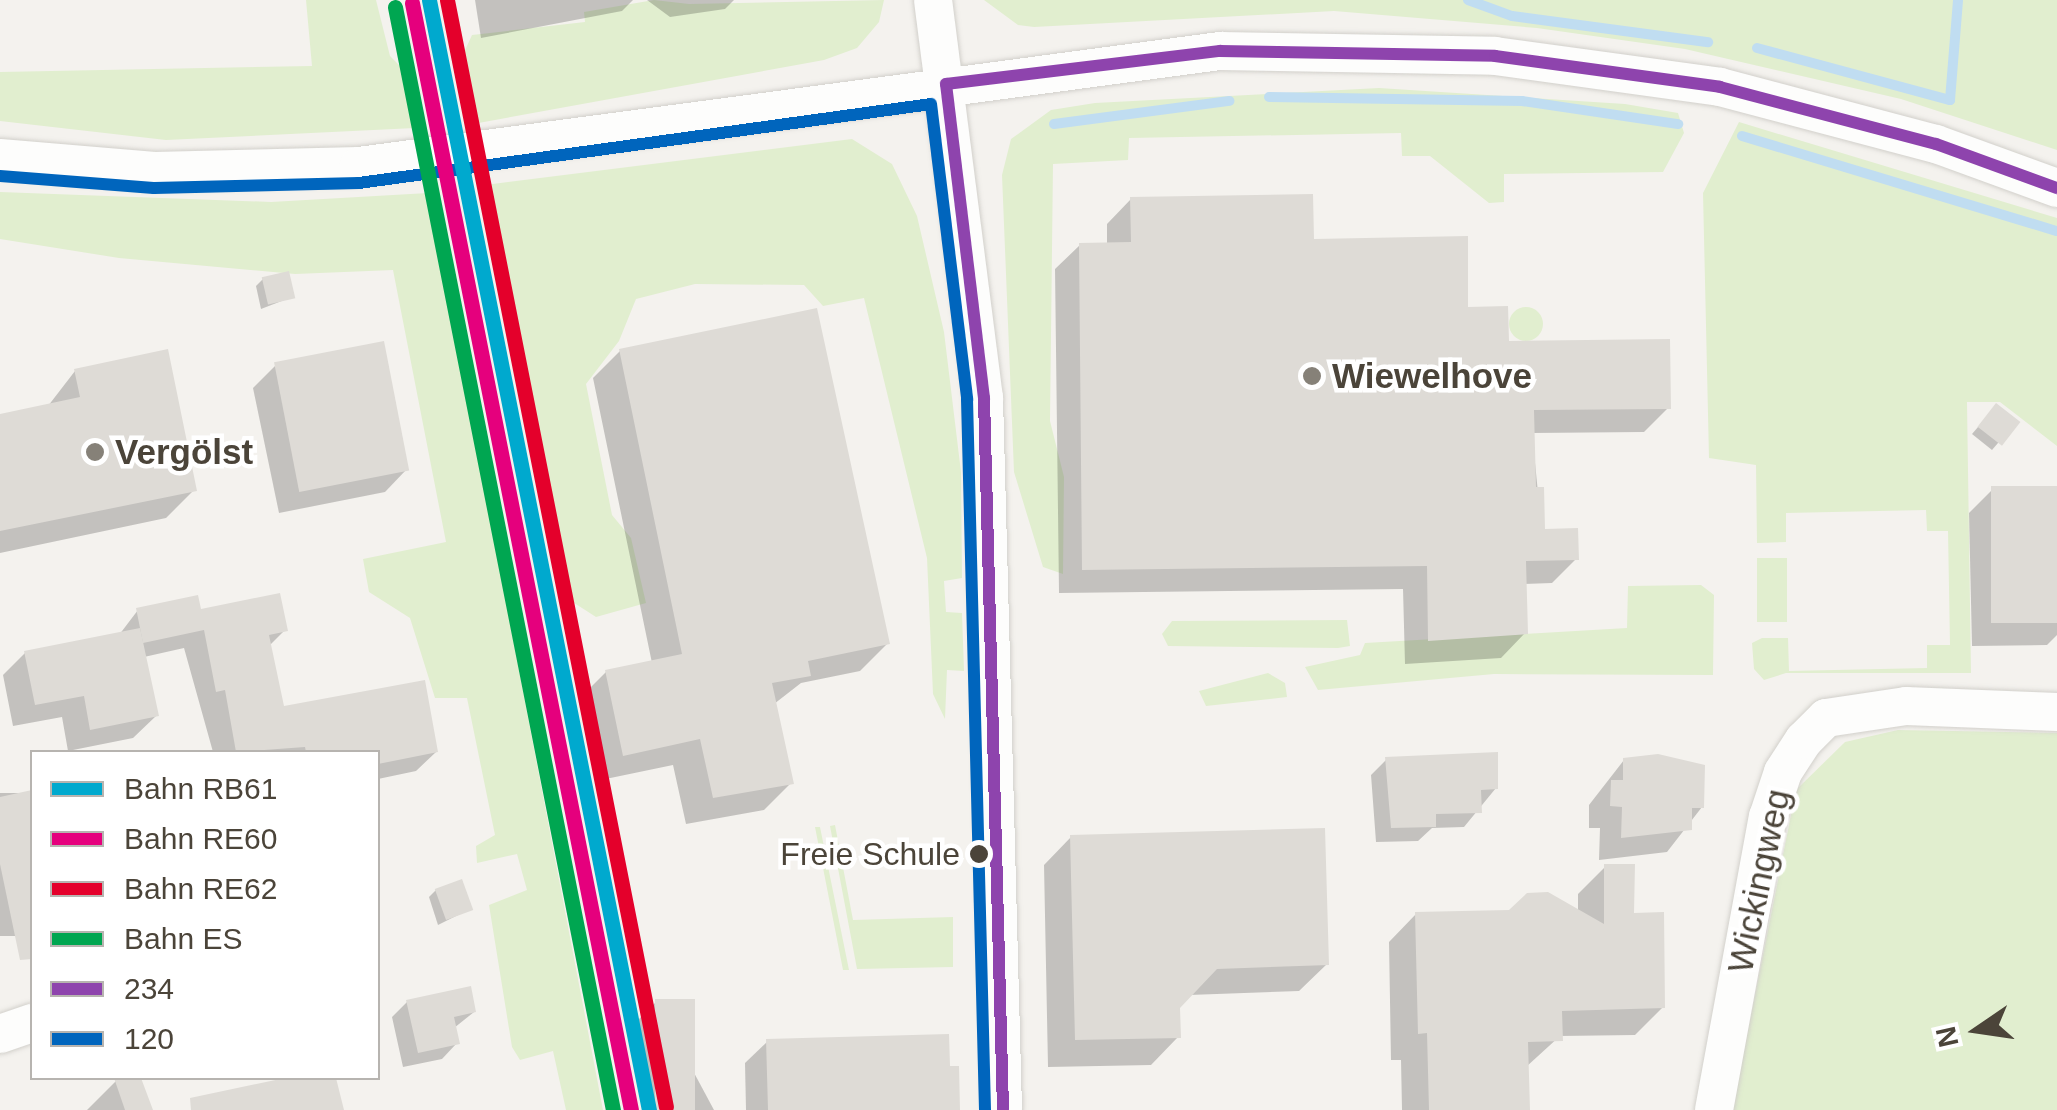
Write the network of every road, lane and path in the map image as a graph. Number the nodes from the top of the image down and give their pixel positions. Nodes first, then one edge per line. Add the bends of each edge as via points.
1 (933, 0) edge
2 (946, 84) junction
3 (0, 158) edge
4 (2057, 188) edge
5 (2057, 712) edge
6 (30, 1025) edge
7 (0, 1034) edge
8 (1003, 1110) edge
9 (1714, 1110) edge

1 - 2 street
2 - 3 street via 359,166 154,171
2 - 4 street via 1220,51 1495,56 1720,88 1936,144
2 - 8 street via 984,398
5 - 9 street, Wickingweg via 1906,706 1826,718 1804,740 1783,772 1768,817
6 - 7 street

